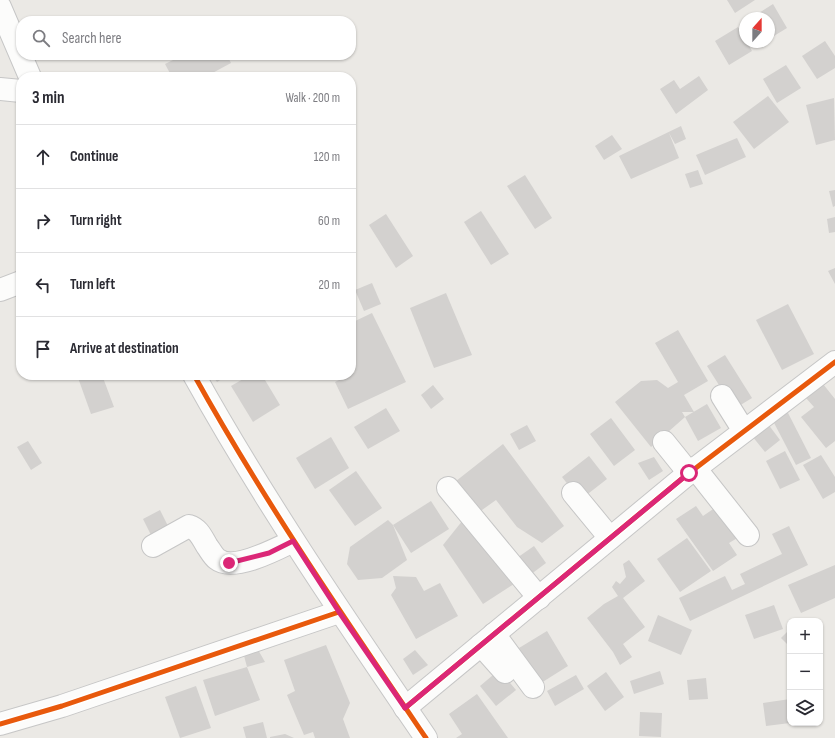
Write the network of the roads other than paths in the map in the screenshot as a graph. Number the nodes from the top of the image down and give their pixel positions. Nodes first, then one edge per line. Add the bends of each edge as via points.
1 (0, 7) edge
2 (16, 44) edge
3 (23, 60) edge
4 (28, 72) edge
5 (0, 89) edge
6 (16, 91) edge
7 (16, 284) edge
8 (0, 290) edge
9 (835, 362) edge
10 (197, 380) edge
11 (722, 396) dead end
12 (744, 431) junction
13 (664, 442) dead end
14 (692, 470) junction
15 (448, 488) dead end
16 (574, 494) dead end
17 (748, 535) dead end
18 (610, 538) junction
19 (293, 541) junction
20 (153, 546) dead end
21 (539, 598) junction
22 (339, 612) junction
23 (488, 640) junction
24 (505, 672) dead end
25 (534, 687) dead end
26 (405, 708) junction
27 (0, 724) edge
28 (426, 738) edge

1 - 2 street
3 - 4 street
5 - 6 street
7 - 8 street
9 - 12 street
10 - 19 street
11 - 12 street
12 - 14 street
13 - 14 street
14 - 17 street
14 - 18 street
15 - 21 street
16 - 18 street
18 - 21 street
19 - 20 street via 269,553 229,563 217,560 200,533 189,526
19 - 22 street
21 - 23 street
22 - 26 street
22 - 27 street via 62,706
23 - 24 street
23 - 25 street
23 - 26 street
26 - 28 street

